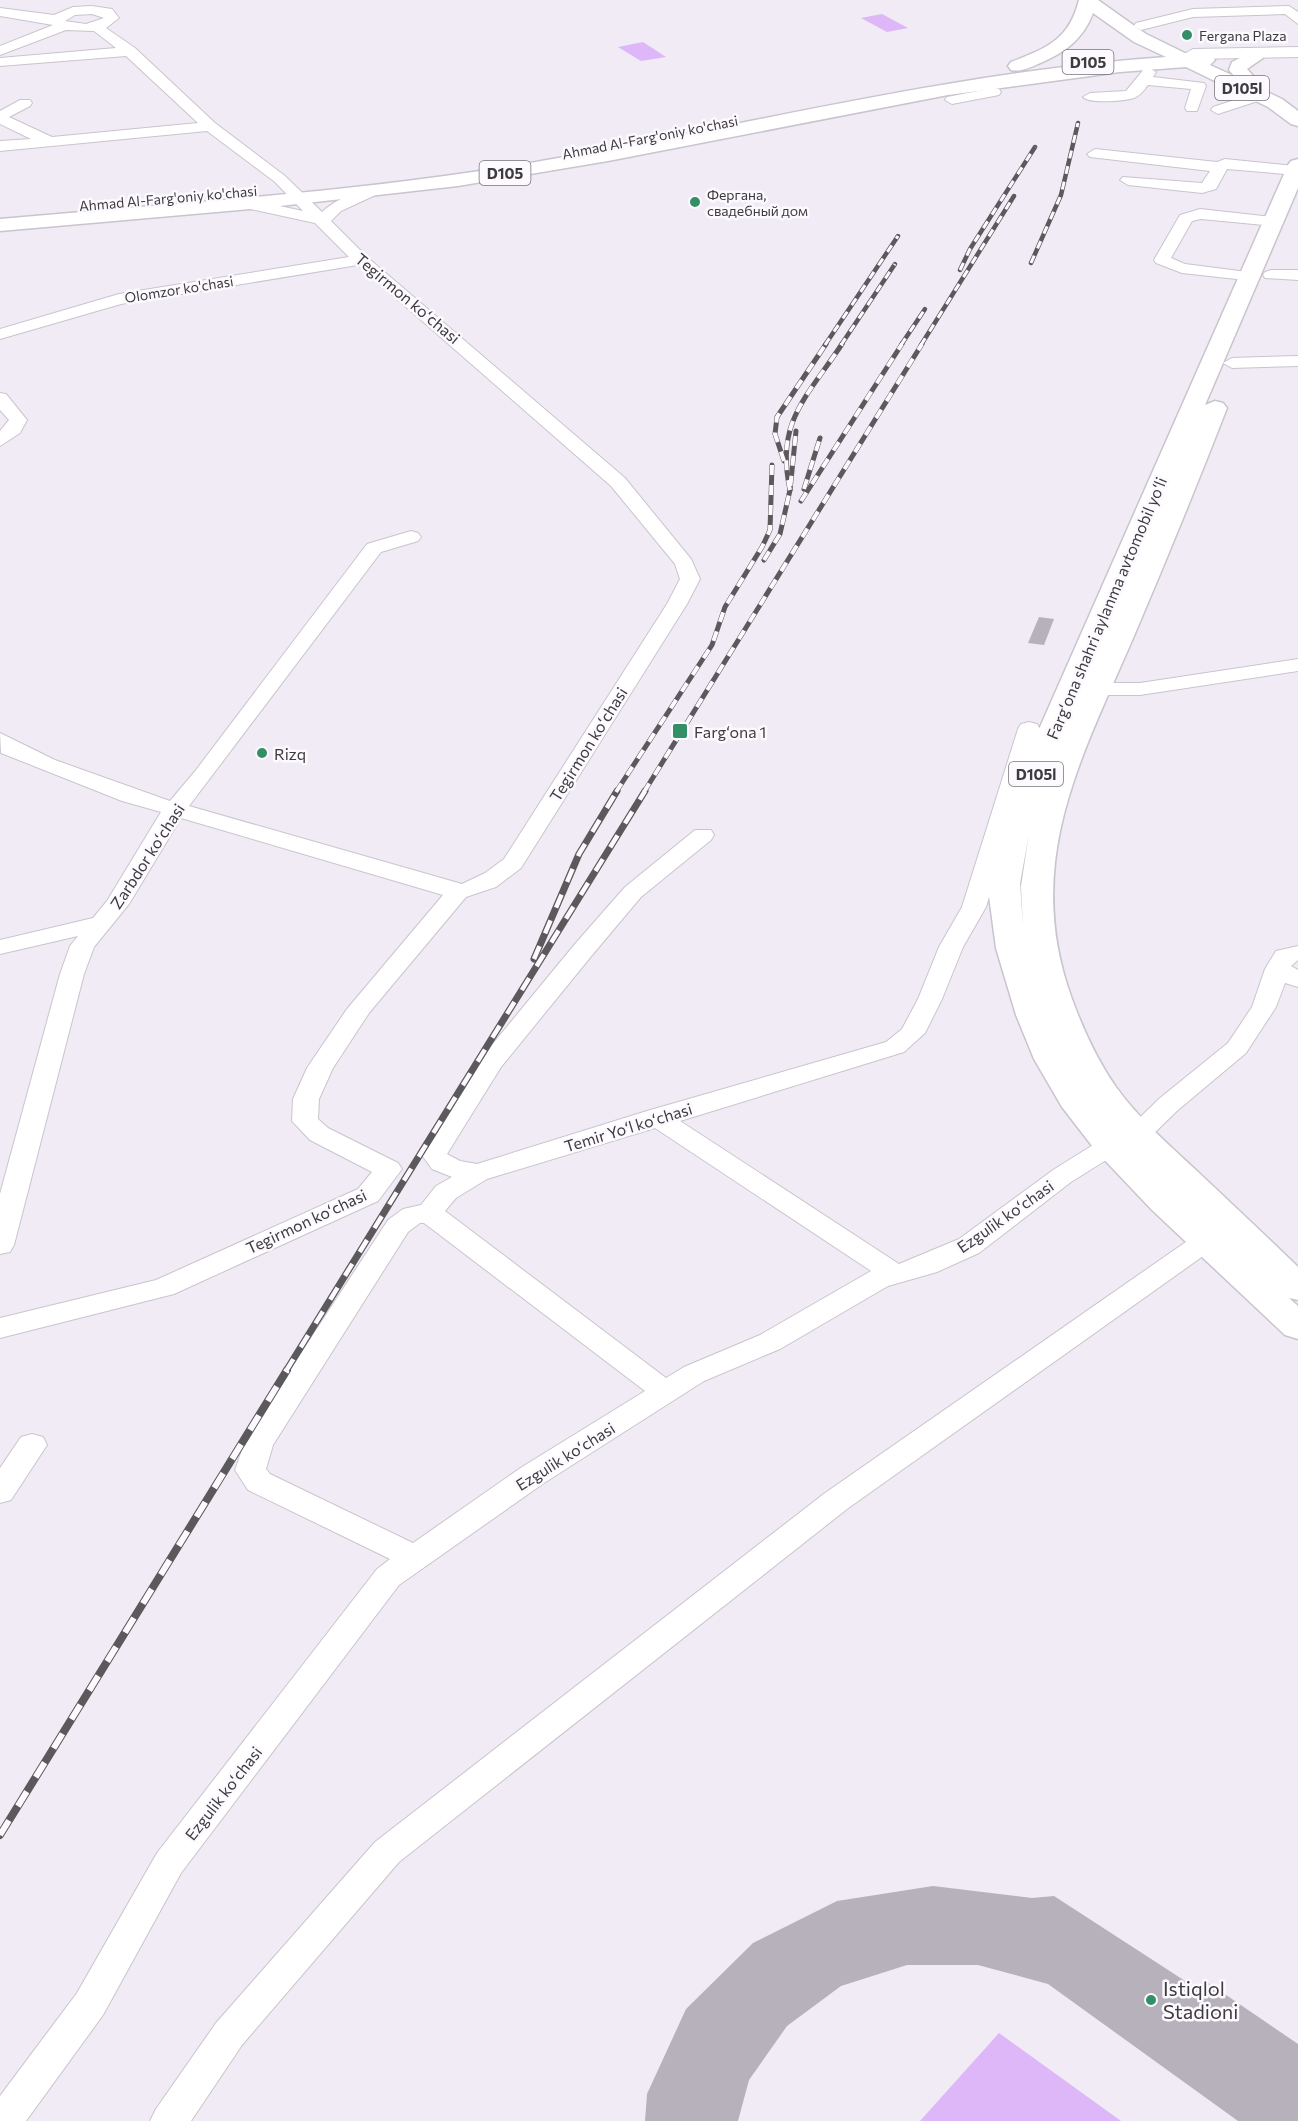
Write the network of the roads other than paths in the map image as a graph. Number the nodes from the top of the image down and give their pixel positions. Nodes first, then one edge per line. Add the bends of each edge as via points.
1 (1085, 0) edge
2 (1116, 0) edge
3 (1229, 0) edge
4 (78, 3) edge
5 (0, 12) edge
6 (1195, 13) junction
7 (1298, 20) edge
8 (60, 23) junction
9 (95, 26) junction
10 (1141, 26) junction
11 (0, 51) edge
12 (130, 51) junction
13 (1298, 52) edge
14 (1298, 57) edge
15 (1188, 58) junction
16 (1254, 58) junction
17 (0, 62) edge
18 (1064, 70) junction
19 (984, 75) junction
20 (1147, 76) junction
21 (1246, 78) junction
22 (994, 92) dead end
23 (1258, 95) junction
24 (943, 98) junction
25 (1090, 98) dead end
26 (25, 103) dead end
27 (1298, 105) edge
28 (1192, 108) dead end
29 (1218, 110) dead end
30 (1298, 120) edge
31 (210, 126) junction
32 (49, 141) junction
33 (0, 146) edge
34 (1095, 154) dead end
35 (1219, 167) junction
36 (1295, 177) edge
37 (1128, 180) dead end
38 (377, 189) junction
39 (291, 192) junction
40 (238, 202) junction
41 (0, 214) edge
42 (1286, 219) edge
43 (322, 220) junction
44 (0, 225) edge
45 (361, 260) junction
46 (1273, 276) edge
47 (0, 334) edge
48 (1298, 361) edge
49 (1232, 363) junction
50 (0, 398) edge
51 (0, 440) edge
52 (411, 537) dead end
53 (1298, 664) edge
54 (1083, 690) junction
55 (1029, 729) dead end
56 (0, 740) edge
57 (174, 810) junction
58 (703, 835) dead end
59 (458, 892) junction
60 (102, 923) junction
61 (0, 947) edge
62 (1291, 968) edge
63 (657, 1117) junction
64 (1138, 1134) junction
65 (1110, 1146) junction
66 (478, 1173) junction
67 (429, 1213) junction
68 (1203, 1243) junction
69 (0, 1245) edge
70 (895, 1274) junction
71 (1298, 1288) edge
72 (1298, 1326) edge
73 (0, 1328) edge
74 (667, 1393) junction
75 (32, 1445) dead end
76 (0, 1492) edge
77 (415, 1558) junction
78 (4, 2121) edge
79 (169, 2121) edge

1 - 15 highway, D105 via 1140,38
1 - 19 highway via 1081,26 1067,41 1026,63
2 - 10 highway
3 - 6 street via 1222,6
4 - 8 street via 63,14
4 - 9 street via 112,16 109,22
5 - 8 street
6 - 7 street via 1289,10
6 - 10 street
8 - 9 street
8 - 11 street
9 - 12 street, Tegirmon koʻchasi
10 - 15 highway
12 - 17 street
12 - 31 street, Tegirmon koʻchasi
13 - 15 main road, Ahmad Al-Farg'oniy ko'chasi
14 - 16 main road, Ahmad Al-Farg'oniy ko'chasi
15 - 16 main road, Ahmad Al-Farg'oniy ko'chasi
15 - 18 highway, Ahmad Al-Farg'oniy ko'chasi / D105
15 - 19 highway, Ahmad Al-Farg'oniy ko'chasi / D105
15 - 21 highway, D105l
15 - 23 highway, D105l
16 - 21 highway via 1238,66
18 - 20 highway
18 - 24 highway, Ahmad Al-Farg'oniy ko'chasi / D105
19 - 39 highway, Ahmad Al-Farg'oniy ko'chasi / D105 via 516,162
20 - 23 highway via 1201,80
20 - 25 street via 1138,92 1130,96
20 - 28 street via 1199,86
21 - 27 highway, D105l
22 - 24 street
23 - 29 street
23 - 30 highway, D105l
24 - 38 highway, Ahmad Al-Farg'oniy ko'chasi / D105 via 526,170
26 - 32 street via 1,119
31 - 32 street
31 - 39 street, Tegirmon koʻchasi via 256,159
32 - 33 street
34 - 35 street
35 - 36 street
35 - 37 street via 1211,186 1202,188
36 - 42 highway, Fargʻona shahri aylanma avtomobil yoʻli / D105l
38 - 39 highway, Ahmad Al-Farg'oniy ko'chasi / D105
38 - 43 street via 334,208
39 - 40 highway, Ahmad Al-Farg'oniy ko'chasi / D105
39 - 41 highway, Ahmad Al-Farg'oniy ko'chasi / D105
39 - 43 street, Tegirmon koʻchasi
40 - 43 street
40 - 44 highway, Ahmad Al-Farg'oniy ko'chasi / D105
42 - 46 highway, Fargʻona shahri aylanma avtomobil yoʻli / D105l
42 - 46 street via 1200,214 1186,218 1162,260 1182,268
43 - 45 street, Tegirmon koʻchasi
45 - 47 street, Olomzor ko'chasi via 119,299
45 - 59 street, Tegirmon koʻchasi via 618,482 684,563 690,579 513,863 493,881
46 - 49 highway, Fargʻona shahri aylanma avtomobil yoʻli / D105l
46 - 54 highway, Fargʻona shahri aylanma avtomobil yoʻli / D105l
48 - 49 street
49 - 54 highway, Fargʻona shahri aylanma avtomobil yoʻli / D105l via 1178,504
50 - 51 street via 18,420 14,429
52 - 57 street, Zarbdor koʻchasi via 374,548
53 - 54 street via 1184,684
54 - 64 highway, Fargʻona shahri aylanma avtomobil yoʻli / D105l via 1039,850 1036,918 1045,961 1073,1043 1097,1084
54 - 65 highway, Fargʻona shahri aylanma avtomobil yoʻli / D105l via 1024,803 1005,884 1014,959 1047,1053 1075,1101
55 - 63 street, Temir Yoʻl koʻchasi via 974,907 912,1033 895,1047 866,1057
56 - 57 street via 46,765
57 - 59 street
57 - 60 street, Zarbdor koʻchasi
58 - 66 street, Temir Yoʻl koʻchasi via 633,892 491,1063 434,1154 437,1161 448,1167
59 - 73 street, Tegirmon koʻchasi via 359,1009 320,1068 306,1099 304,1120 319,1134 389,1169 368,1195 164,1287
60 - 61 street
60 - 69 street, Zarbdor koʻchasi via 82,946 72,974
62 - 64 street, Ezgulik koʻchasi via 1237,1048
63 - 66 street, Temir Yoʻl koʻchasi
63 - 70 street
64 - 65 street, Ezgulik koʻchasi
64 - 71 highway, Fargʻona shahri aylanma avtomobil yoʻli / D105l
65 - 68 highway, Fargʻona shahri aylanma avtomobil yoʻli / D105l
65 - 70 street, Ezgulik koʻchasi via 1062,1176 969,1246
66 - 67 street via 446,1192
67 - 74 street
67 - 77 street via 413,1215 398,1226 258,1444 250,1470 259,1482
68 - 72 highway, Fargʻona shahri aylanma avtomobil yoʻli / D105l
68 - 79 street via 836,1501 387,1852 229,2034
70 - 74 street, Ezgulik koʻchasi via 878,1279 770,1342 694,1374
74 - 77 street, Ezgulik koʻchasi via 533,1475
75 - 76 street
77 - 78 street, Ezgulik koʻchasi via 388,1578 169,1863 90,2004

